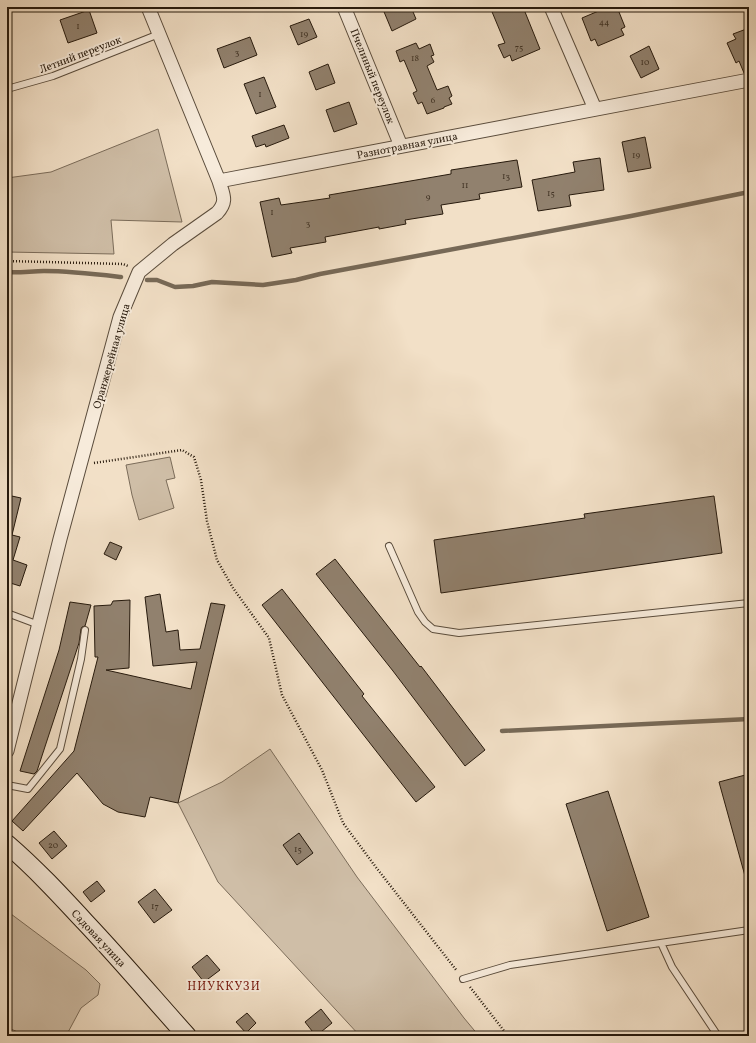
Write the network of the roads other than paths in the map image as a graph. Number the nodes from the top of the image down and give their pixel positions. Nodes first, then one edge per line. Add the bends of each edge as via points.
1 (148, 7) edge
2 (344, 7) edge
3 (551, 7) edge
4 (159, 34) junction
5 (749, 80) edge
6 (7, 89) edge
7 (595, 109) junction
8 (401, 146) junction
9 (219, 181) junction
10 (389, 546) dead end
11 (749, 603) edge
12 (7, 613) edge
13 (38, 625) junction
14 (85, 630) dead end
15 (7, 751) edge
16 (7, 785) edge
17 (7, 844) edge
18 (749, 930) edge
19 (661, 943) junction
20 (463, 978) road end
21 (187, 1036) edge
22 (718, 1036) edge

1 - 4 street, Оранжерейная улица
2 - 8 street, Пчелиный переулок
3 - 7 street
4 - 6 lane, Летний переулок via 53,76
4 - 9 street, Оранжерейная улица
5 - 7 street, Разнотравная улица
7 - 8 street, Разнотравная улица
8 - 9 street, Разнотравная улица
9 - 13 street, Оранжерейная улица via 224,198 222,207 139,272 120,317
10 - 11 lane via 418,612 433,629 459,633
12 - 13 lane
13 - 15 street, Оранжерейная улица
14 - 16 lane via 81,659 60,748 28,789
17 - 21 main road, Садовая улица via 50,884
18 - 19 lane
19 - 20 lane via 510,965
19 - 22 lane via 672,967

